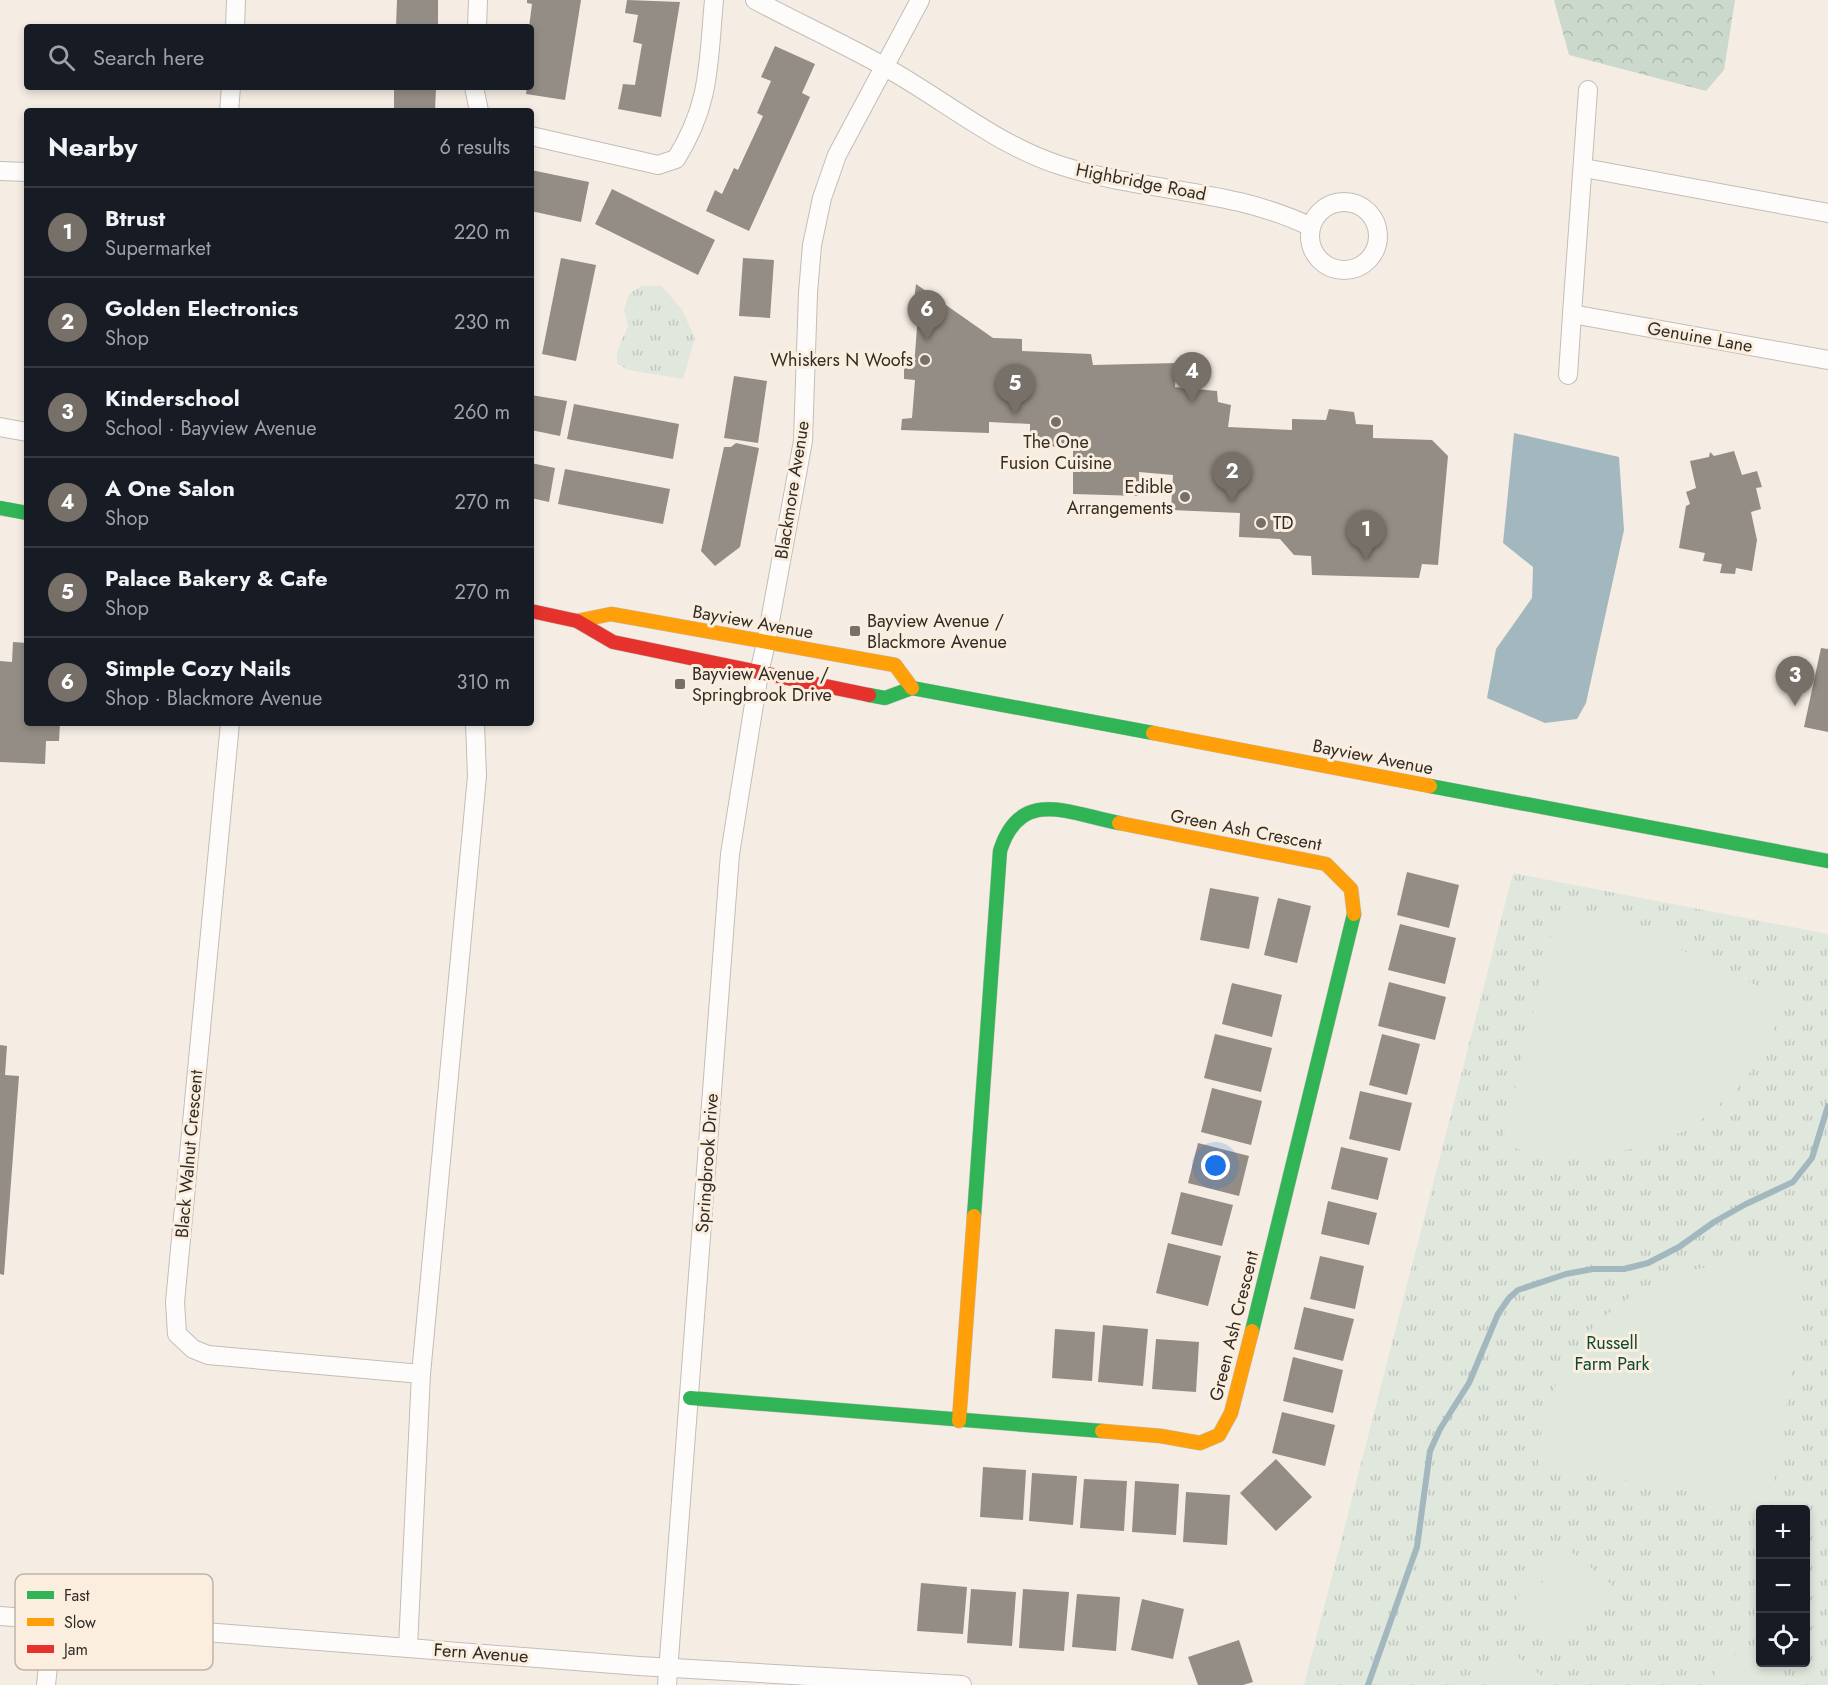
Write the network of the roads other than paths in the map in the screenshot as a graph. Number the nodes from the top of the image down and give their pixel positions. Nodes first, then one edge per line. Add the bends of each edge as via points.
1 (236, 0) edge
2 (478, 0) edge
3 (714, 0) edge
4 (755, 0) edge
5 (920, 0) edge
6 (235, 24) edge
7 (477, 24) edge
8 (885, 67) junction
9 (231, 90) edge
10 (475, 90) edge
11 (1588, 90) dead end
12 (230, 108) edge
13 (478, 108) edge
14 (534, 137) edge
15 (1584, 168) junction
16 (0, 171) edge
17 (24, 172) edge
18 (1828, 213) edge
19 (1311, 227) dead end
20 (1572, 314) junction
21 (1828, 360) edge
22 (1568, 375) dead end
23 (0, 427) edge
24 (24, 431) edge
25 (0, 508) edge
26 (24, 512) edge
27 (534, 612) edge
28 (577, 621) junction
29 (766, 644) junction
30 (759, 673) junction
31 (912, 688) junction
32 (230, 726) edge
33 (475, 726) edge
34 (1828, 861) edge
35 (421, 1374) junction
36 (690, 1398) junction
37 (959, 1421) junction
38 (0, 1616) edge
39 (15, 1617) edge
40 (213, 1632) edge
41 (408, 1647) junction
42 (48, 1670) edge
43 (668, 1676) edge
44 (46, 1685) edge
45 (962, 1685) edge

1 - 6 street
2 - 7 street
3 - 14 street via 705,95 698,120 676,159 658,165
4 - 8 street, Highbridge Road
5 - 8 street, Blackmore Avenue
8 - 19 street, Highbridge Road via 977,126 1056,164 1089,174 1251,203
8 - 29 street, Blackmore Avenue via 837,154 814,236 803,441
9 - 12 street
10 - 13 street
11 - 15 street
15 - 18 street
15 - 20 street
16 - 17 street
20 - 21 street, Genuine Lane
20 - 22 street
23 - 24 street
25 - 26 street
27 - 28 street, Bayview Avenue
28 - 29 street, Bayview Avenue via 611,614
28 - 30 street, Bayview Avenue via 613,642
29 - 30 street, Springbrook Drive
29 - 31 street, Bayview Avenue via 895,665
30 - 31 street, Bayview Avenue via 885,698
30 - 36 street, Springbrook Drive via 730,855
31 - 34 street, Bayview Avenue
32 - 35 street, Black Walnut Crescent via 175,1302 177,1334 192,1349 208,1355
33 - 35 street via 477,776
35 - 41 street
36 - 37 street, Green Ash Crescent
36 - 43 street, Springbrook Drive
37 - 37 street, Green Ash Crescent via 1161,1436 1200,1443 1219,1435 1231,1413 1353,924 1356,903 1349,882 1326,864 1045,808 1025,812 1007,826 1000,851
38 - 39 street, Fern Avenue
40 - 41 street, Fern Avenue
41 - 43 street, Fern Avenue
42 - 44 street
43 - 45 street, Fern Avenue

